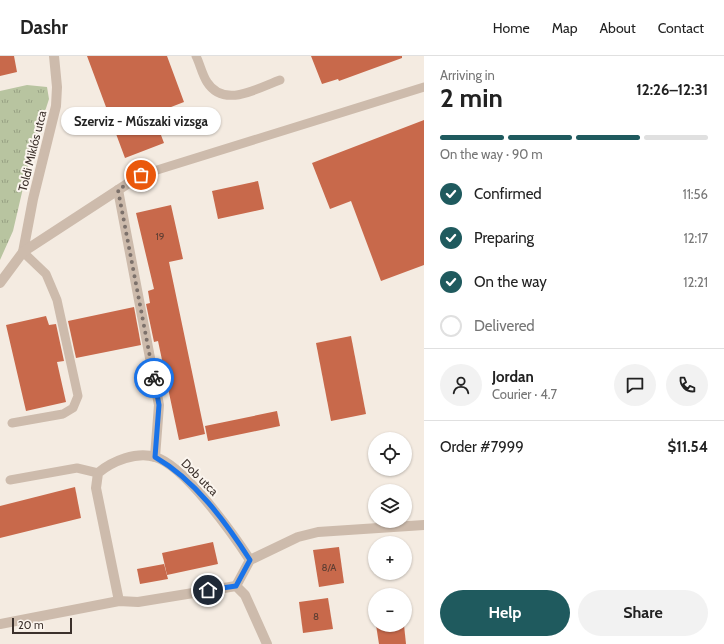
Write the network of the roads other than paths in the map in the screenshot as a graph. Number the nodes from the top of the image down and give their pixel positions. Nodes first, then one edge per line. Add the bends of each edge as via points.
1 (54, 56) edge
2 (196, 56) edge
3 (280, 80) dead end
4 (424, 87) edge
5 (141, 175) joint
6 (118, 190) junction
7 (23, 252) junction
8 (0, 283) edge
9 (12, 423) dead end
10 (155, 457) junction
11 (98, 472) junction
12 (10, 480) dead end
13 (424, 525) edge
14 (250, 560) junction
15 (236, 586) junction
16 (119, 601) junction
17 (0, 624) edge
18 (267, 644) edge

1 - 7 street, Toldi Miklós utca via 56,106
2 - 3 lane via 207,82 215,92 225,96 237,95
4 - 5 lane
5 - 6 street, Toldi Miklós utca
6 - 7 street, Toldi Miklós utca
6 - 10 street via 159,405
7 - 8 street, Toldi Miklós utca
7 - 9 lane via 46,274 57,300 78,396 74,408 62,414
10 - 11 street, Dob utca via 131,456 109,463
10 - 14 street, Dob utca via 173,467 197,490 234,535
11 - 12 lane via 77,468
11 - 16 street via 96,488
13 - 14 street via 318,532 282,543
14 - 15 street
15 - 16 street via 138,602
15 - 18 street via 245,595
16 - 17 street

